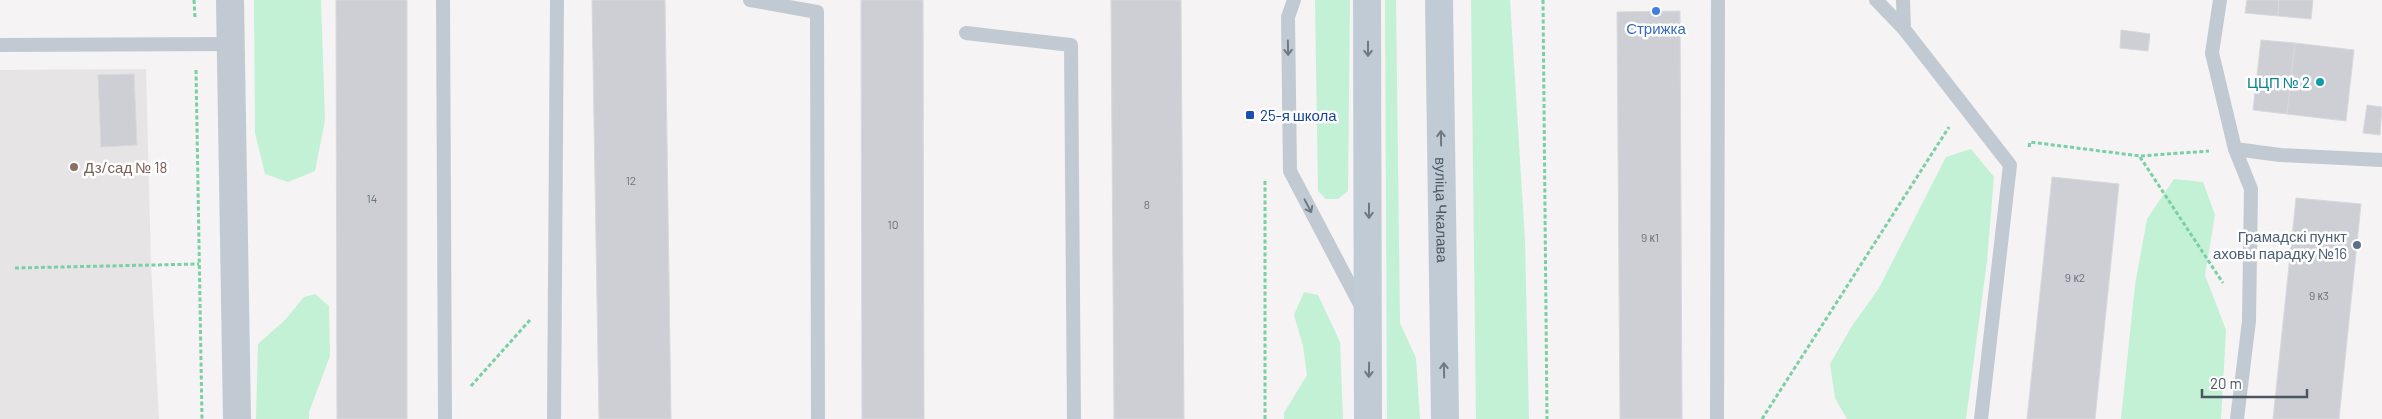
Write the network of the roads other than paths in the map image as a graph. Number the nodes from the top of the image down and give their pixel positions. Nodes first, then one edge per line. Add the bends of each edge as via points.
1 (230, 0) edge
2 (443, 0) edge
3 (557, 0) edge
4 (750, 0) edge
5 (1294, 0) edge
6 (1367, 0) edge
7 (1439, 0) edge
8 (1718, 0) edge
9 (1876, 0) edge
10 (1904, 0) edge
11 (2220, 0) edge
12 (1904, 29) junction
13 (966, 33) dead end
14 (231, 44) junction
15 (0, 45) edge
16 (2235, 149) junction
17 (2382, 160) edge
18 (1369, 321) junction
19 (445, 418) edge
20 (237, 419) edge
21 (554, 419) edge
22 (818, 419) edge
23 (1074, 419) edge
24 (1368, 419) edge
25 (1445, 419) edge
26 (1718, 419) edge
27 (1981, 419) edge
28 (2237, 419) edge

1 - 14 street
2 - 19 lane
3 - 21 lane
4 - 22 lane via 817,12
5 -> 18 lane via 1288,17 1290,171
6 -> 18 main road
25 -> 7 main road, вуліца Чкалава
8 - 26 lane
9 - 12 lane
10 - 12 lane
11 - 16 lane via 2212,53
12 - 27 lane via 2010,165
13 - 23 lane via 1071,45
14 - 15 lane
14 - 20 street
16 - 17 lane via 2280,155
16 - 28 lane via 2251,189 2249,321
18 -> 24 main road

